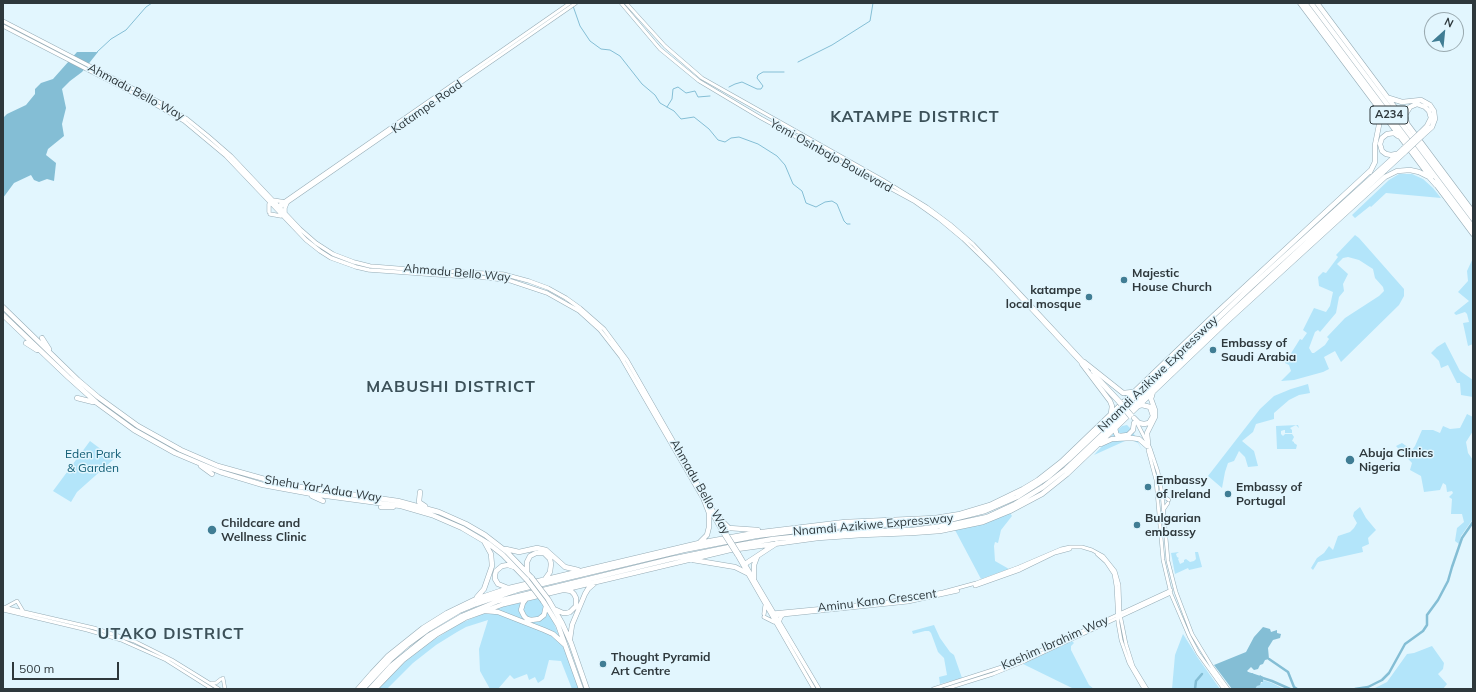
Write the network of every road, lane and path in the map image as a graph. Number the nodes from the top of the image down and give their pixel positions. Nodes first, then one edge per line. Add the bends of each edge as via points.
1 (570, 3) edge
2 (576, 3) edge
3 (621, 3) edge
4 (626, 3) edge
5 (1300, 3) edge
6 (1304, 3) edge
7 (1311, 3) edge
8 (1316, 3) edge
9 (1312, 18) junction
10 (3, 21) edge
11 (3, 26) edge
12 (646, 26) junction
13 (642, 29) junction
14 (66, 57) junction
15 (1382, 91) junction
16 (1368, 93) junction
17 (1410, 128) junction
18 (1421, 135) junction
19 (1405, 144) junction
20 (1402, 151) junction
21 (1435, 169) junction
22 (1371, 170) junction
23 (1385, 170) junction
24 (1452, 183) junction
25 (1436, 185) junction
26 (1361, 187) junction
27 (1366, 194) junction
28 (271, 201) junction
29 (1359, 201) junction
30 (286, 203) junction
31 (277, 208) junction
32 (1473, 212) edge
33 (284, 216) junction
34 (1473, 219) edge
35 (1330, 222) junction
36 (1473, 227) edge
37 (1473, 234) edge
38 (1316, 241) junction
39 (1290, 246) junction
40 (1298, 247) junction
41 (1254, 283) junction
42 (1258, 288) junction
43 (3, 307) edge
44 (1038, 314) junction
45 (3, 315) edge
46 (42, 338) dead end
47 (26, 343) dead end
48 (1193, 348) junction
49 (1181, 352) junction
50 (56, 358) junction
51 (1169, 358) junction
52 (50, 359) junction
53 (1187, 359) junction
54 (1083, 363) junction
55 (1153, 391) junction
56 (1134, 392) junction
57 (77, 398) dead end
58 (1137, 407) junction
59 (106, 410) junction
60 (114, 413) junction
61 (1110, 414) junction
62 (1133, 418) junction
63 (1115, 428) junction
64 (144, 433) junction
65 (1147, 445) junction
66 (1095, 447) junction
67 (1073, 450) junction
68 (1069, 459) junction
69 (207, 460) dead end
70 (193, 461) junction
71 (218, 466) junction
72 (212, 474) dead end
73 (1057, 482) junction
74 (1044, 487) junction
75 (301, 493) junction
76 (1162, 493) junction
77 (323, 500) dead end
78 (704, 500) junction
79 (398, 501) junction
80 (401, 506) junction
81 (381, 507) dead end
82 (1163, 511) junction
83 (439, 512) junction
84 (717, 514) joint
85 (912, 520) junction
86 (925, 523) junction
87 (819, 525) junction
88 (809, 529) junction
89 (768, 530) junction
90 (726, 531) junction
91 (833, 532) junction
92 (479, 537) junction
93 (818, 538) junction
94 (778, 542) junction
95 (699, 543) junction
96 (499, 545) junction
97 (758, 556) junction
98 (671, 559) junction
99 (690, 559) junction
100 (620, 562) junction
101 (632, 563) junction
102 (744, 565) junction
103 (658, 566) junction
104 (737, 568) junction
105 (518, 569) junction
106 (582, 571) junction
107 (527, 572) junction
108 (617, 572) junction
109 (631, 573) junction
110 (747, 573) junction
111 (530, 579) junction
112 (754, 579) junction
113 (545, 580) junction
114 (597, 581) junction
115 (982, 582) junction
116 (509, 588) junction
117 (561, 590) junction
118 (1175, 590) junction
119 (1171, 592) junction
120 (527, 598) junction
121 (476, 599) junction
122 (546, 602) junction
123 (765, 605) junction
124 (4, 608) edge
125 (1119, 608) junction
126 (554, 609) junction
127 (484, 610) junction
128 (23, 611) junction
129 (1127, 612) junction
130 (448, 613) junction
131 (774, 614) junction
132 (784, 614) junction
133 (1119, 615) junction
134 (1112, 618) junction
135 (778, 623) junction
136 (1120, 623) junction
137 (454, 624) junction
138 (432, 630) junction
139 (568, 644) junction
140 (391, 666) junction
141 (998, 672) junction
142 (375, 675) junction
143 (996, 679) dead end
144 (381, 681) junction
145 (207, 682) junction
146 (364, 682) junction
147 (210, 688) edge
148 (219, 689) edge
149 (225, 689) edge
150 (358, 689) edge
151 (363, 689) edge
152 (370, 689) edge
153 (375, 689) edge
154 (581, 689) edge
155 (587, 689) edge
156 (814, 689) edge
157 (818, 689) edge
158 (933, 689) edge
159 (945, 689) edge
160 (1144, 689) edge
161 (1147, 689) edge
162 (1224, 689) edge
163 (1228, 689) edge

1 - 30 main road, Katampe Road
2 - 30 main road, Katampe Road
3 - 13 main road, Yemi Osinbajo Boulevard
4 - 12 main road, Yemi Osinbajo Boulevard
5 - 9 highway
6 - 9 highway
6 - 36 highway, A234
7 - 21 highway, A234
8 - 15 highway
9 - 16 highway
10 - 14 main road, Ahmadu Bello Way
11 - 14 main road, Ahmadu Bello Way
12 - 13 main road
12 - 44 main road, Yemi Osinbajo Boulevard via 683,63 714,86 883,180 941,217 973,244
13 - 44 main road, Yemi Osinbajo Boulevard via 676,64 712,90 915,202 939,218
14 - 28 main road, Ahmadu Bello Way via 187,119 231,156
15 - 17 highway
15 - 18 highway via 1395,101 1421,100 1430,106 1435,113 1435,119 1430,129
16 - 19 highway
16 - 22 highway via 1380,121 1375,145 1375,162
17 - 18 highway via 1406,112 1417,104 1423,106 1429,111 1431,118
17 - 24 highway
18 - 20 highway, A234, bridge
19 - 20 highway via 1394,133 1382,138 1380,144 1384,152 1392,155
19 - 25 highway
20 - 23 highway, Nnamdi Azikiwe Expressway
20 - 26 highway, Nnamdi Azikiwe Expressway
21 - 24 highway
21 - 34 highway, A234
22 - 26 highway
22 - 39 highway, Nnamdi Azikiwe Expressway
23 - 27 highway
23 - 35 highway, Nnamdi Azikiwe Expressway
24 - 32 highway
25 - 27 highway via 1419,172 1402,170 1385,177
25 - 37 highway
26 - 40 highway, Nnamdi Azikiwe Expressway
27 - 29 highway, Nnamdi Azikiwe Expressway
28 - 30 main road
28 - 31 main road, Ahmadu Bello Way
28 - 33 main road via 269,213
29 - 35 highway
29 - 38 highway, Nnamdi Azikiwe Expressway
30 - 31 main road, Katampe Road
30 - 33 main road
31 - 33 main road, Ahmadu Bello Way
33 - 78 main road, Ahmadu Bello Way via 306,240 331,258 375,270 512,281 547,293 579,311 600,330 618,353
33 - 84 main road, Ahmadu Bello Way via 323,248 354,262 370,266 503,274 548,288 566,298 604,329 620,350
35 - 40 highway, Nnamdi Azikiwe Expressway
38 - 40 highway
38 - 53 highway, Nnamdi Azikiwe Expressway
39 - 40 highway
39 - 51 highway, Nnamdi Azikiwe Expressway
40 - 41 highway, Nnamdi Azikiwe Expressway
40 - 42 highway, Nnamdi Azikiwe Expressway
41 - 42 highway
41 - 49 highway, Nnamdi Azikiwe Expressway
42 - 48 highway, Nnamdi Azikiwe Expressway
43 - 50 highway, Shehu Yar'Adua Way
44 - 54 main road
45 - 52 highway, Shehu Yar'Adua Way
46 - 50 highway
47 - 52 highway
48 - 53 highway
48 - 74 highway, Nnamdi Azikiwe Expressway
49 - 51 highway
49 - 68 highway, Nnamdi Azikiwe Expressway
50 - 60 highway, Shehu Yar'Adua Way
51 - 56 highway, Nnamdi Azikiwe Expressway
52 - 59 highway, Shehu Yar'Adua Way via 76,386
53 - 55 highway, Nnamdi Azikiwe Expressway
54 - 56 highway via 1123,393
54 - 61 highway via 1110,401
54 - 62 main road, bridge
55 - 58 highway, Nnamdi Azikiwe Expressway
55 - 65 highway via 1151,399 1155,417 1147,432
56 - 61 highway, Nnamdi Azikiwe Expressway
57 - 59 highway via 92,401
58 - 62 highway via 1150,407 1153,416 1149,423 1144,424
58 - 63 highway, Nnamdi Azikiwe Expressway
59 - 60 highway, Shehu Yar'Adua Way
60 - 64 highway, Shehu Yar'Adua Way
61 - 67 highway, Nnamdi Azikiwe Expressway
62 - 63 highway via 1133,430 1128,435 1117,435
62 - 65 main road
63 - 66 highway, Nnamdi Azikiwe Expressway
64 - 70 highway, Shehu Yar'Adua Way
64 - 71 highway, Shehu Yar'Adua Way
65 - 66 highway via 1138,439 1125,438 1106,441
65 - 76 main road via 1158,472
65 - 119 main road via 1155,476 1163,560
66 - 73 highway, Nnamdi Azikiwe Expressway
67 - 68 highway
67 - 85 highway, Nnamdi Azikiwe Expressway via 1038,480 1002,500 960,514
68 - 86 highway, Nnamdi Azikiwe Expressway via 1038,484 999,506 970,515
69 - 71 highway
70 - 72 highway
70 - 75 highway, Shehu Yar'Adua Way via 252,482
71 - 79 highway, Shehu Yar'Adua Way via 286,485
73 - 74 highway
73 - 93 highway, Nnamdi Azikiwe Expressway via 1020,506 998,517 974,524 930,532
74 - 91 highway, Nnamdi Azikiwe Expressway via 1002,510 953,525 912,530
75 - 77 highway
75 - 80 highway, Shehu Yar'Adua Way
76 - 82 main road
76 - 82 main road via 1169,502
78 - 90 main road, Ahmadu Bello Way
78 - 95 highway via 709,513 709,528
79 - 83 highway, Shehu Yar'Adua Way
79 - 83 highway via 416,502 420,492 420,504
80 - 81 highway
80 - 92 highway, Shehu Yar'Adua Way via 442,518
82 - 118 main road via 1168,561
83 - 96 highway, Shehu Yar'Adua Way via 476,529
84 - 90 highway
85 - 86 highway
85 - 87 highway, Nnamdi Azikiwe Expressway
86 - 88 highway, Nnamdi Azikiwe Expressway
87 - 88 highway
87 - 89 highway, Nnamdi Azikiwe Expressway
88 - 101 highway, Nnamdi Azikiwe Expressway via 734,540
89 - 90 highway
89 - 95 highway, Nnamdi Azikiwe Expressway
90 - 102 main road, Ahmadu Bello Way, bridge
91 - 93 highway
91 - 98 highway, Nnamdi Azikiwe Expressway via 773,539
92 - 105 highway, Shehu Yar'Adua Way
92 - 121 highway via 489,548 492,562 486,586
93 - 94 highway, Nnamdi Azikiwe Expressway
94 - 97 highway
94 - 99 highway, Nnamdi Azikiwe Expressway
95 - 100 highway, Nnamdi Azikiwe Expressway
96 - 106 highway via 519,552 537,548 546,550 565,566
96 - 107 highway, Shehu Yar'Adua Way
97 - 102 highway
97 - 112 highway via 754,565
98 - 103 highway
98 - 108 highway, Nnamdi Azikiwe Expressway
99 - 103 highway, Nnamdi Azikiwe Expressway
99 - 104 highway
100 - 101 highway
100 - 106 highway, Nnamdi Azikiwe Expressway
101 - 138 highway, Nnamdi Azikiwe Expressway via 517,590 459,611
102 - 104 highway
102 - 110 main road, Ahmadu Bello Way
102 - 112 main road, Ahmadu Bello Way
103 - 109 highway, Nnamdi Azikiwe Expressway
104 - 110 highway
105 - 111 highway, Shehu Yar'Adua Way
105 - 116 highway via 505,565 496,571 495,578 498,584
106 - 113 highway, Nnamdi Azikiwe Expressway
107 - 111 highway, Shehu Yar'Adua Way
107 - 113 highway via 530,556 544,553 551,564
108 - 109 highway
108 - 138 highway, Nnamdi Azikiwe Expressway via 498,601
109 - 114 highway, Nnamdi Azikiwe Expressway
110 - 123 main road, Ahmadu Bello Way
111 - 122 highway, bridge
112 - 131 main road, Ahmadu Bello Way
113 - 116 highway, Nnamdi Azikiwe Expressway
114 - 117 highway, Nnamdi Azikiwe Expressway
114 - 139 highway via 588,589 570,630
115 - 125 main road via 1065,548 1077,547 1092,550 1103,556 1115,571 1119,585
115 - 131 main road, Aminu Kano Crescent via 900,600
115 - 132 main road, Aminu Kano Crescent via 944,595 908,602
116 - 121 highway, Nnamdi Azikiwe Expressway
117 - 120 highway, Nnamdi Azikiwe Expressway
117 - 126 highway via 574,594 576,606 567,613
118 - 119 main road, Kashim Ibrahim Way
118 - 163 main road via 1192,634
119 - 129 main road, Kashim Ibrahim Way
119 - 162 main road via 1189,636
120 - 122 highway via 521,610 527,619 531,620 544,615
120 - 127 highway, Nnamdi Azikiwe Expressway
121 - 130 highway, Nnamdi Azikiwe Expressway
122 - 126 highway
122 - 139 highway
123 - 131 main road, Ahmadu Bello Way
123 - 135 main road via 764,615
124 - 128 main road
124 - 128 main road via 17,601
124 - 147 main road via 121,640 166,660
125 - 129 main road
125 - 133 main road
125 - 134 main road
126 - 139 highway
127 - 137 highway, Nnamdi Azikiwe Expressway
127 - 139 highway via 498,612 544,630
128 - 145 main road via 94,628 134,641 172,660
129 - 133 main road, Kashim Ibrahim Way
129 - 136 main road
130 - 138 highway
130 - 146 highway, Nnamdi Azikiwe Expressway via 404,642
131 - 132 main road, Aminu Kano Crescent
131 - 135 main road, Ahmadu Bello Way
132 - 135 main road
133 - 134 main road, Kashim Ibrahim Way
133 - 136 main road
134 - 136 main road
134 - 141 main road, Kashim Ibrahim Way via 1025,662
134 - 158 main road, Kashim Ibrahim Way via 1011,664
135 - 156 main road, Ahmadu Bello Way
135 - 157 main road, Ahmadu Bello Way
136 - 160 main road via 1121,640 1129,663
136 - 161 main road via 1129,655
137 - 138 highway
137 - 144 highway, Nnamdi Azikiwe Expressway via 415,650
138 - 140 highway, Nnamdi Azikiwe Expressway
138 - 142 highway, Nnamdi Azikiwe Expressway via 407,645
139 - 154 highway
139 - 155 highway
140 - 144 highway
140 - 152 highway, Nnamdi Azikiwe Expressway
141 - 143 main road
141 - 159 main road, Kashim Ibrahim Way
142 - 146 highway
142 - 151 highway, Nnamdi Azikiwe Expressway
144 - 153 highway, Nnamdi Azikiwe Expressway
145 - 148 main road
145 - 149 main road via 216,683 222,679
146 - 150 highway, Nnamdi Azikiwe Expressway

